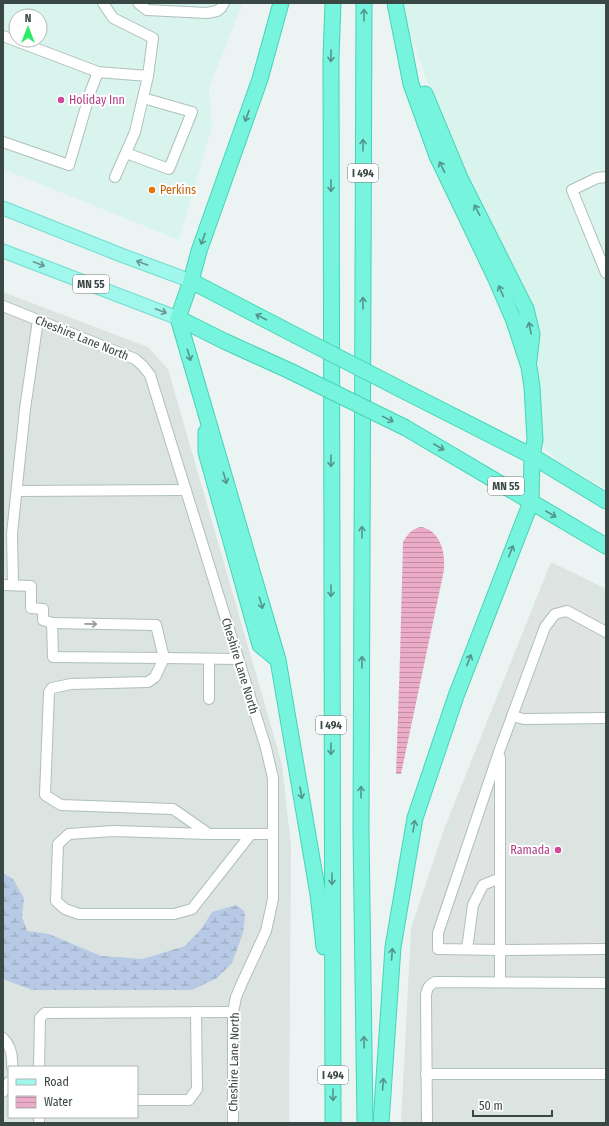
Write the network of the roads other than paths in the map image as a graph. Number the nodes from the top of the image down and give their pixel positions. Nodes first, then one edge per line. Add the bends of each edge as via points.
1 (104, 3) edge
2 (138, 3) edge
3 (224, 3) edge
4 (281, 3) edge
5 (332, 3) edge
6 (364, 3) edge
7 (395, 3) edge
8 (3, 36) edge
9 (98, 72) junction
10 (148, 76) junction
11 (143, 98) junction
12 (3, 142) edge
13 (126, 153) junction
14 (115, 177) dead end
15 (606, 177) edge
16 (3, 208) edge
17 (3, 251) edge
18 (606, 273) edge
19 (191, 281) junction
20 (3, 306) edge
21 (178, 318) junction
22 (38, 320) junction
23 (532, 456) junction
24 (186, 490) junction
25 (17, 492) junction
26 (530, 502) junction
27 (606, 502) edge
28 (606, 546) edge
29 (8, 585) edge
30 (52, 623) junction
31 (606, 632) edge
32 (164, 658) junction
33 (209, 659) junction
34 (238, 660) junction
35 (209, 699) dead end
36 (512, 716) junction
37 (606, 718) edge
38 (500, 749) junction
39 (209, 834) junction
40 (251, 834) junction
41 (273, 834) junction
42 (500, 878) junction
43 (467, 949) junction
44 (606, 949) edge
45 (500, 950) junction
46 (500, 982) junction
47 (606, 983) edge
48 (196, 1012) junction
49 (233, 1012) junction
50 (332, 1028) junction
51 (3, 1038) edge
52 (12, 1066) edge
53 (39, 1066) edge
54 (426, 1074) junction
55 (606, 1074) edge
56 (138, 1100) edge
57 (233, 1123) edge
58 (333, 1123) edge
59 (365, 1123) edge
60 (381, 1123) edge
61 (427, 1123) edge

1 - 10 street via 113,18 153,38
2 - 3 street via 147,10 207,13 217,11
4 -> 19 highway via 260,79 199,251
5 -> 50 highway, I 494
59 -> 6 highway, I 494 via 361,831
23 -> 7 highway via 535,440 529,367 514,321 495,277 437,156 411,84
8 - 9 street
9 - 10 street
9 - 12 street via 69,164
10 - 11 street
11 - 13 street via 135,132
11 - 13 street via 192,112 169,169
13 - 14 street
15 - 18 street via 597,178 572,190
19 -> 16 main road
17 -> 21 main road, MN 55
19 - 21 highway
23 -> 19 highway, bridge
20 - 22 street, Cheshire Lane North
21 -> 26 highway, MN 55, bridge via 406,428
21 -> 50 highway via 278,660 318,894
22 - 24 street, Cheshire Lane North via 135,359 144,366 154,386
22 - 25 street
23 - 26 highway
23 - 27 highway
24 - 25 street
24 - 34 street, Cheshire Lane North
25 - 29 street
26 -> 28 highway, MN 55
60 -> 26 highway via 393,947 415,818 456,696
29 - 30 street via 31,586 31,608 43,609 43,620
30 -> 32 street via 156,625
30 - 32 street via 53,657
31 - 36 street via 567,611 554,614 545,626
32 - 33 street
32 - 39 street via 156,676 148,682 71,684 52,688 49,692 45,795 61,805 173,809
33 - 34 street
33 - 35 street
34 - 41 street, Cheshire Lane North via 266,748 272,778
36 - 37 street via 524,719
36 - 38 street
38 - 42 street
38 - 43 street via 438,933 438,948
39 - 40 street
39 - 40 street via 69,834 58,844 56,901 65,909 79,914 174,914 192,909
40 - 41 street
41 - 49 street, Cheshire Lane North via 272,898 266,931 242,982
42 - 43 street via 483,885 473,905
42 - 45 street
43 - 45 street
44 - 45 street
45 - 46 street
46 - 47 street
46 - 54 street via 435,982 428,987
48 - 49 street
48 - 53 street via 45,1013 40,1018
48 - 56 street via 197,1089 189,1100
49 - 57 street, Cheshire Lane North
50 -> 58 highway, I 494
51 - 52 street via 11,1050
54 - 55 street
54 - 61 street

